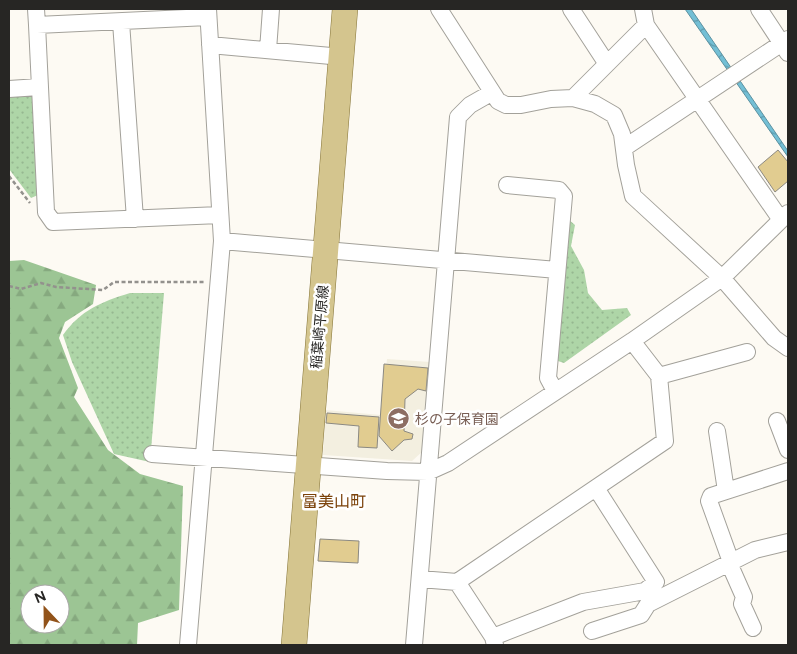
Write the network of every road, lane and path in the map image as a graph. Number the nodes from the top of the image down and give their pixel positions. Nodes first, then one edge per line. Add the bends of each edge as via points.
1 (271, 9) edge
2 (346, 9) edge
3 (439, 9) edge
4 (571, 9) edge
5 (643, 9) edge
6 (759, 9) edge
7 (208, 13) edge
8 (36, 17) edge
9 (121, 22) junction
10 (646, 25) junction
11 (210, 45) junction
12 (786, 45) edge
13 (268, 50) junction
14 (342, 57) junction
15 (607, 64) junction
16 (39, 87) junction
17 (9, 89) edge
18 (491, 94) junction
19 (573, 98) junction
20 (696, 99) junction
21 (624, 148) junction
22 (9, 176) edge
23 (507, 185) dead end
24 (46, 212) junction
25 (220, 215) junction
26 (785, 216) edge
27 (135, 219) junction
28 (222, 241) junction
29 (326, 252) junction
30 (447, 261) junction
31 (557, 270) junction
32 (722, 278) junction
33 (218, 282) junction
34 (9, 286) edge
35 (632, 341) junction
36 (788, 348) edge
37 (747, 352) dead end
38 (659, 376) junction
39 (555, 391) junction
40 (777, 421) dead end
41 (717, 431) dead end
42 (788, 450) edge
43 (152, 454) dead end
44 (205, 457) junction
45 (308, 466) junction
46 (788, 471) edge
47 (428, 472) junction
48 (596, 488) junction
49 (726, 491) junction
50 (788, 542) edge
51 (730, 563) junction
52 (420, 579) junction
53 (457, 582) junction
54 (753, 628) dead end
55 (592, 632) dead end
56 (494, 641) edge
57 (188, 645) edge
58 (294, 645) edge
59 (414, 645) edge

1 - 13 street
2 - 14 main road, 稲葉崎平原線
3 - 18 street
4 - 15 street
5 - 10 street
6 - 12 street
7 - 9 street
7 - 11 street
8 - 9 street
8 - 16 street
9 - 27 street
10 - 15 street
10 - 20 street
11 - 13 street
11 - 25 street
12 - 20 street
13 - 14 street
14 - 29 main road, 稲葉崎平原線
15 - 19 street
16 - 17 street
16 - 24 street
18 - 19 street via 506,105
18 - 30 street via 470,105 458,117
19 - 21 street via 595,104 614,115
20 - 21 street
20 - 26 street
21 - 32 street via 633,196
22 - 24 path via 37,212
23 - 31 street via 559,190 564,196
24 - 27 street via 53,222
25 - 27 street
25 - 28 street
26 - 32 street
28 - 29 street
28 - 33 street
29 - 30 street
29 - 45 main road, 稲葉崎平原線
30 - 31 street
30 - 47 street
31 - 39 street via 548,378
32 - 35 street
32 - 36 street via 774,338
33 - 34 path via 114,282 103,290 41,283 21,290
33 - 44 street
35 - 38 street
35 - 39 street
37 - 38 street
38 - 48 street via 665,441
39 - 47 street via 448,463
40 - 42 street
41 - 49 street
43 - 44 street
44 - 45 street
44 - 57 street
45 - 47 street
45 - 58 main road, 稲葉崎平原線
46 - 49 street
47 - 52 street
48 - 53 street
48 - 56 street via 656,582 645,591 584,602
49 - 51 street via 711,496 709,501
50 - 51 street via 755,550
51 - 54 street
51 - 55 street via 648,604 641,615
52 - 53 street
52 - 59 street
53 - 56 street

